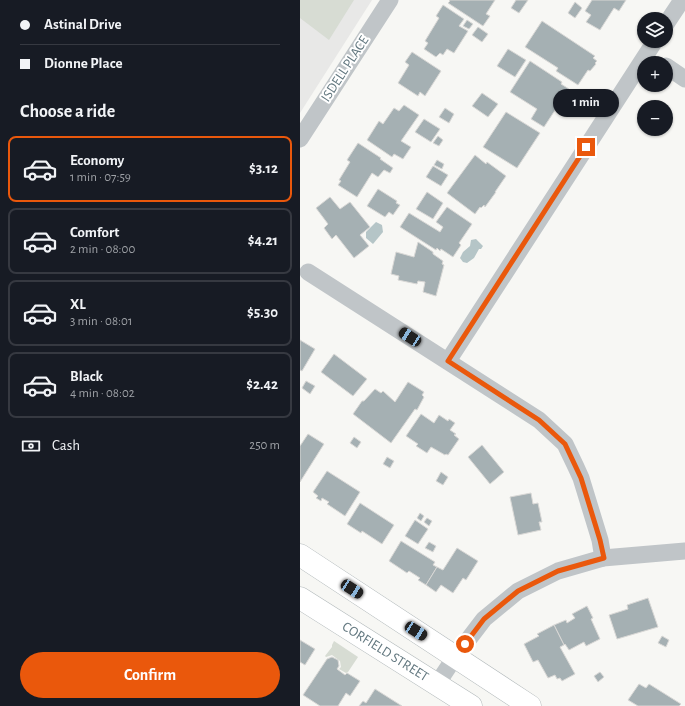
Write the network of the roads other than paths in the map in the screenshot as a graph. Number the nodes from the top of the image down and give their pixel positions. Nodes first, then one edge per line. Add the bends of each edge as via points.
1 (390, 0) edge
2 (682, 0) edge
3 (673, 14) edge
4 (650, 48) edge
5 (673, 71) edge
6 (685, 79) edge
7 (300, 139) edge
8 (308, 272) dead end
9 (448, 361) junction
10 (685, 551) edge
11 (300, 555) edge
12 (604, 558) junction
13 (300, 598) edge
14 (455, 657) junction
15 (437, 684) junction
16 (471, 706) edge
17 (530, 706) edge

1 - 7 street, ISDELL PLACE
2 - 3 street
4 - 9 street
5 - 6 street
8 - 9 street
9 - 12 street via 539,420 565,444 581,478
10 - 12 street
11 - 14 main road
12 - 14 street via 558,571 518,591 484,619
13 - 15 main road, CORFIELD STREET
14 - 15 street
14 - 17 main road
15 - 16 main road, CORFIELD STREET

